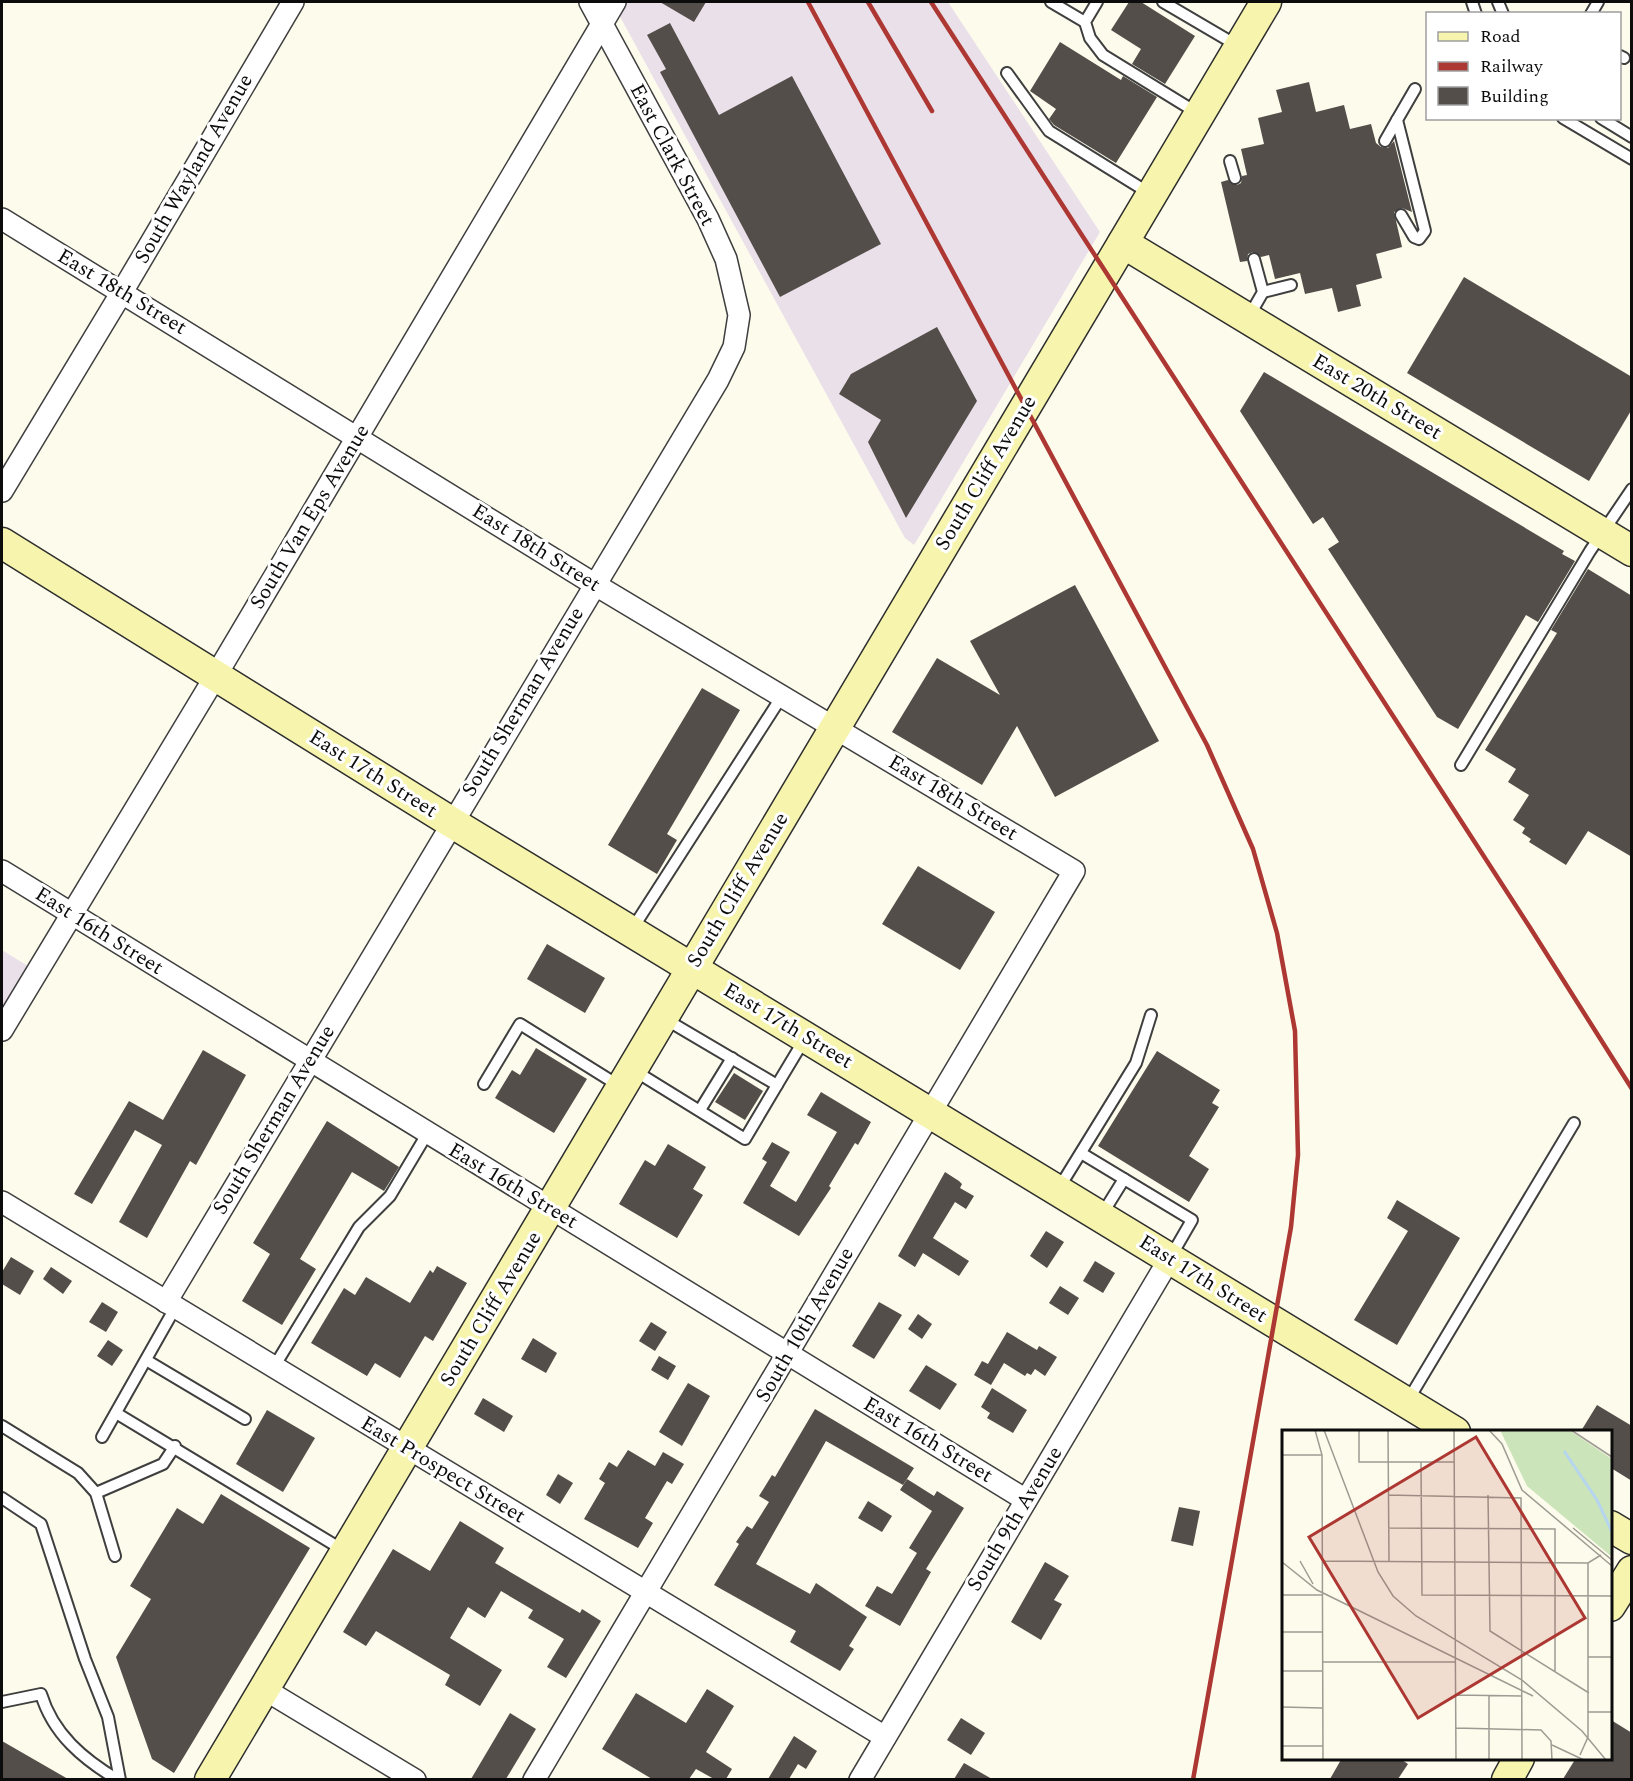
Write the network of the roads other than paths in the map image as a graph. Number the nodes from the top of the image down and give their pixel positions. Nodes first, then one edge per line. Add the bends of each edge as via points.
1 (293, 2) edge
2 (590, 2) edge
3 (615, 2) edge
4 (1051, 2) edge
5 (1097, 2) edge
6 (1163, 2) edge
7 (1266, 2) edge
8 (1085, 22) junction
9 (602, 24) junction
10 (1239, 47) junction
11 (1007, 73) dead end
12 (1415, 89) dead end
13 (1200, 114) junction
14 (1397, 120) junction
15 (1566, 120) edge
16 (1604, 120) edge
17 (1632, 137) edge
18 (1385, 141) dead end
19 (1632, 159) edge
20 (1230, 161) dead end
21 (1234, 178) dead end
22 (1152, 195) junction
23 (1401, 215) dead end
24 (2, 219) edge
25 (1123, 243) junction
26 (1254, 259) dead end
27 (1291, 285) dead end
28 (122, 292) junction
29 (1263, 292) junction
30 (740, 315) joint
31 (1248, 318) junction
32 (357, 436) junction
33 (1632, 489) edge
34 (2, 491) edge
35 (1603, 534) junction
36 (2, 543) edge
37 (1632, 551) edge
38 (594, 584) junction
39 (215, 677) junction
40 (782, 696) junction
41 (835, 728) junction
42 (1461, 765) dead end
43 (451, 822) junction
44 (2, 871) edge
45 (1074, 871) joint
46 (71, 913) junction
47 (631, 931) junction
48 (691, 968) junction
49 (1151, 1014) dead end
50 (662, 1018) junction
51 (2, 1030) edge
52 (805, 1037) junction
53 (732, 1058) junction
54 (308, 1062) junction
55 (627, 1078) junction
56 (484, 1084) dead end
57 (777, 1085) junction
58 (700, 1110) junction
59 (930, 1112) junction
60 (1574, 1123) dead end
61 (427, 1134) junction
62 (1081, 1153) junction
63 (1124, 1179) junction
64 (1058, 1190) junction
65 (2, 1202) edge
66 (550, 1208) junction
67 (1101, 1216) junction
68 (1170, 1258) junction
69 (171, 1305) junction
70 (787, 1355) junction
71 (146, 1360) junction
72 (274, 1367) junction
73 (1407, 1402) junction
74 (116, 1413) junction
75 (245, 1419) dead end
76 (2, 1426) edge
77 (1453, 1430) edge
78 (102, 1437) dead end
79 (175, 1446) junction
80 (408, 1448) junction
81 (96, 1493) junction
82 (2, 1498) edge
83 (1026, 1500) junction
84 (1612, 1527) edge
85 (1632, 1539) edge
86 (346, 1552) junction
87 (115, 1556) dead end
88 (1632, 1571) edge
89 (646, 1594) junction
90 (1612, 1602) edge
91 (264, 1689) junction
92 (2, 1702) edge
93 (885, 1737) junction
94 (1519, 1760) edge
95 (119, 1779) edge
96 (210, 1779) edge
97 (415, 1779) edge
98 (534, 1779) edge
99 (860, 1779) edge
100 (1507, 1779) edge

1 - 28 street, South Wayland Avenue
2 - 9 street, East Clark Street
3 - 9 street, South Van Eps Avenue
4 - 8 lane
5 - 8 lane
6 - 10 lane
7 - 10 street, South Cliff Avenue
8 - 13 lane via 1090,38 1103,55
9 - 30 street, East Clark Street via 708,219 726,259
9 - 32 street, South Van Eps Avenue
10 - 13 street, South Cliff Avenue
11 - 22 lane via 1049,131
12 - 14 lane
13 - 22 street, South Cliff Avenue
14 - 18 lane
14 - 23 lane via 1425,231 1419,239
15 - 19 lane
16 - 17 lane
20 - 21 lane
22 - 25 street, South Cliff Avenue
24 - 28 street, East 18th Street
25 - 31 street, East 20th Street
25 - 41 street, South Cliff Avenue
26 - 29 lane
27 - 29 lane
28 - 32 street, East 18th Street
28 - 34 street, South Wayland Avenue
29 - 31 lane
30 - 38 street, South Sherman Avenue via 734,347 718,380
31 - 35 street, East 20th Street
32 - 38 street, East 18th Street
32 - 39 street, South Van Eps Avenue
33 - 35 lane
35 - 37 street, East 20th Street
35 - 42 lane
36 - 39 street, East 17th Street
38 - 40 street, East 18th Street
38 - 43 street, South Sherman Avenue
39 - 43 street, East 17th Street
39 - 46 street, South Van Eps Avenue
40 - 41 street, East 18th Street
40 - 47 lane
41 - 45 street, East 18th Street
41 - 48 street, South Cliff Avenue
43 - 47 street, East 17th Street
43 - 54 street, South Sherman Avenue
44 - 46 street, East 16th Street
45 - 59 street, South 10th Avenue
46 - 51 street, South Van Eps Avenue
46 - 54 street, East 16th Street
47 - 48 street, East 17th Street
48 - 50 street, South Cliff Avenue
48 - 52 street, East 17th Street
49 - 62 lane via 1136,1063
50 - 53 lane
50 - 55 street, South Cliff Avenue
52 - 57 lane
52 - 59 street, East 17th Street
53 - 57 lane
53 - 58 lane
54 - 61 street, East 16th Street
54 - 69 street, South Sherman Avenue
55 - 56 lane via 520,1024
55 - 58 lane
55 - 66 street, South Cliff Avenue
57 - 58 lane via 745,1138
59 - 64 street, East 17th Street
59 - 70 street, South 10th Avenue
60 - 73 lane
61 - 66 street, East 16th Street
61 - 72 lane via 390,1196 359,1227
62 - 63 lane
62 - 64 lane
63 - 67 lane
63 - 68 lane via 1192,1220
64 - 67 street, East 17th Street
65 - 69 street, East Prospect Street
66 - 70 street, East 16th Street
66 - 80 street, South Cliff Avenue
67 - 68 street, East 17th Street
68 - 73 street, East 17th Street
68 - 83 street, South 9th Avenue
69 - 71 lane
69 - 72 street, East Prospect Street
70 - 83 street, East 16th Street
70 - 89 street, South 10th Avenue
71 - 74 lane
71 - 75 lane
72 - 80 street, East Prospect Street
73 - 77 street, East 17th Street
74 - 78 lane
74 - 79 lane
76 - 81 lane via 78,1473
79 - 81 lane via 163,1464
79 - 86 lane
80 - 86 street, South Cliff Avenue
80 - 89 street, East Prospect Street
81 - 87 lane
82 - 95 lane via 41,1524 84,1659 108,1717
83 - 93 street, South 9th Avenue
84 - 85 street
86 - 91 street, South Cliff Avenue
88 - 90 street
89 - 93 street, East Prospect Street
89 - 98 street, South 10th Avenue
91 - 96 street, South Cliff Avenue
91 - 97 street
92 - 95 lane via 41,1694 47,1714 66,1741 94,1766
93 - 99 street, South 9th Avenue
94 - 100 street

